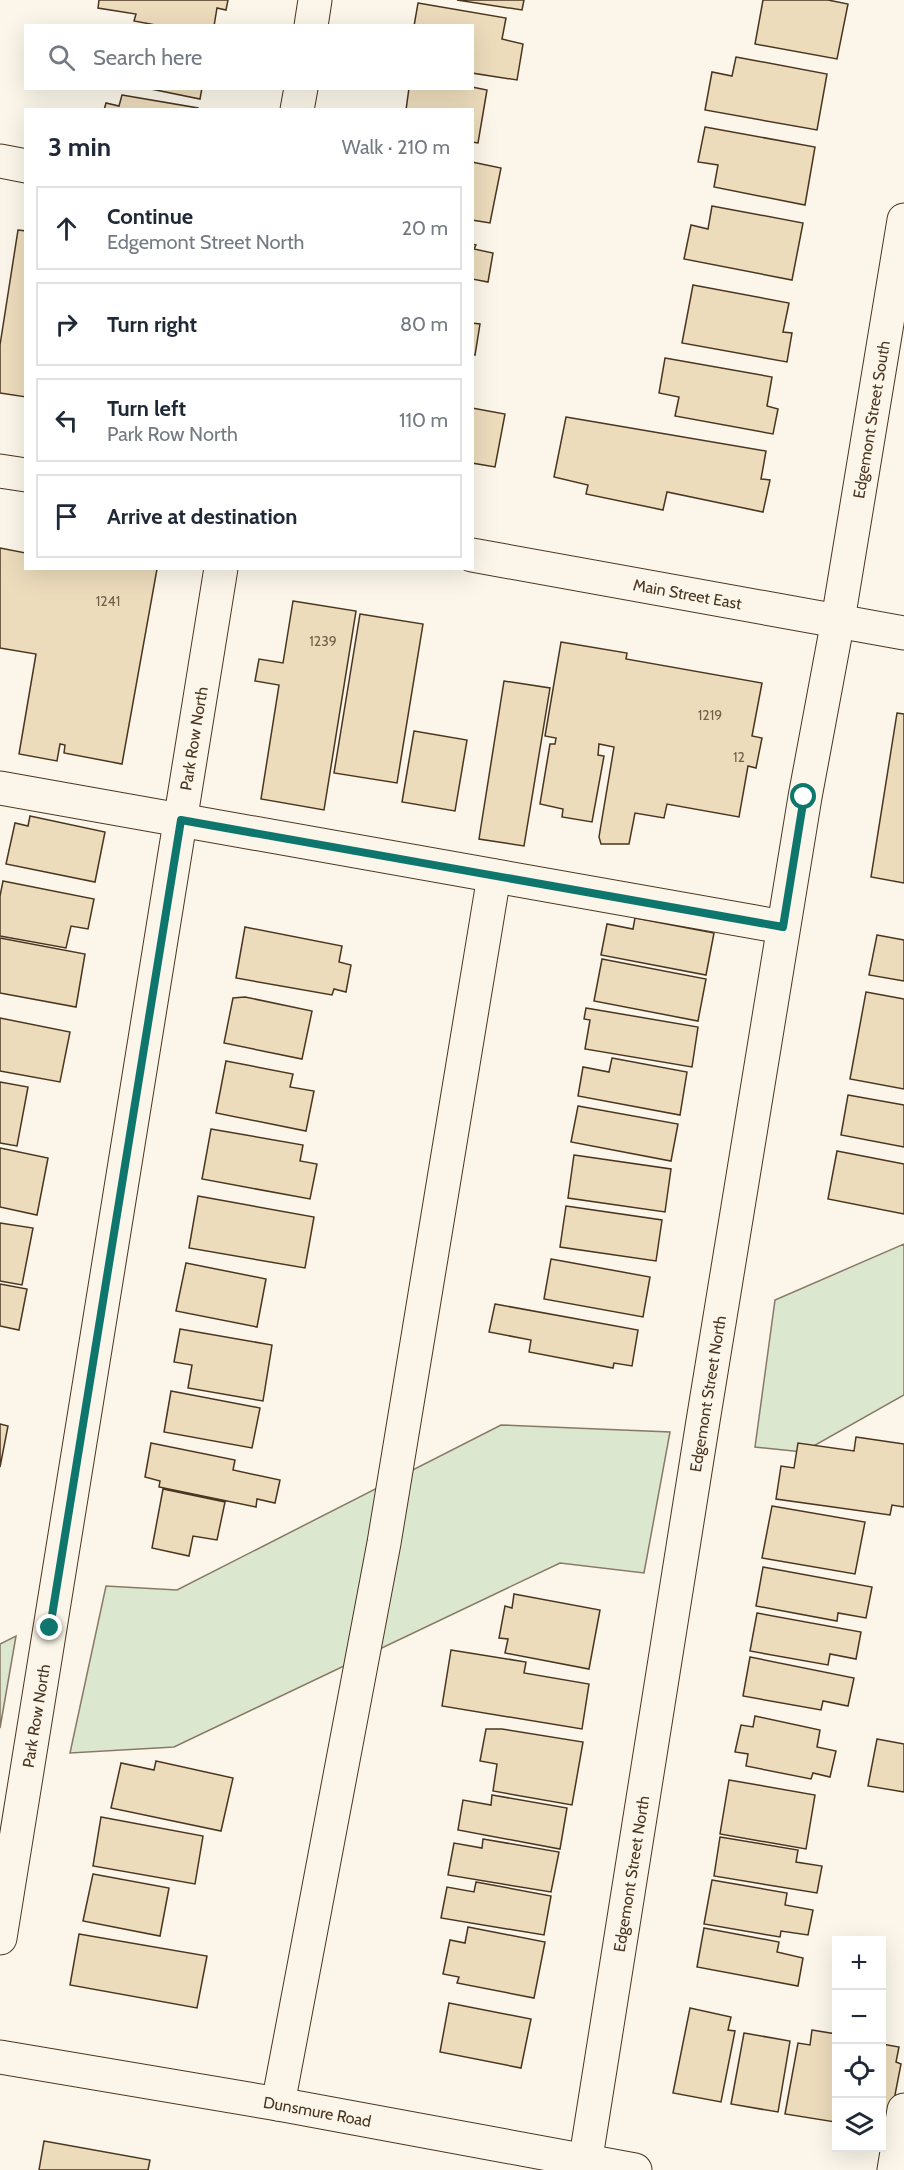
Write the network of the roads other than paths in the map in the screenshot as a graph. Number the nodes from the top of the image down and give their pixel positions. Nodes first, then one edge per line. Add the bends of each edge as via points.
1 (315, 0) edge
2 (311, 24) edge
3 (301, 90) edge
4 (297, 108) edge
5 (0, 161) edge
6 (24, 166) edge
7 (904, 220) edge
8 (0, 471) edge
9 (24, 476) edge
10 (474, 555) edge
11 (221, 570) edge
12 (838, 620) junction
13 (904, 633) edge
14 (0, 789) edge
15 (181, 820) junction
16 (494, 876) junction
17 (783, 927) junction
18 (0, 1938) edge
19 (0, 2057) edge
20 (278, 2104) junction
21 (904, 2110) edge
22 (585, 2166) edge
23 (635, 2170) edge
24 (894, 2170) edge

1 - 2 street
3 - 4 street
5 - 6 street
7 - 12 street, Edgemont Street South
8 - 9 street
10 - 12 street, Main Street East
11 - 15 street, Park Row North
12 - 13 street, Main Street East
12 - 17 street, Edgemont Street North
14 - 15 street
15 - 16 street
15 - 18 street, Park Row North
16 - 17 street
16 - 20 street via 384,1542
17 - 22 street, Edgemont Street North
19 - 20 street, Dunsmure Road
20 - 22 street, Dunsmure Road
21 - 24 street
22 - 23 street, Dunsmure Road

